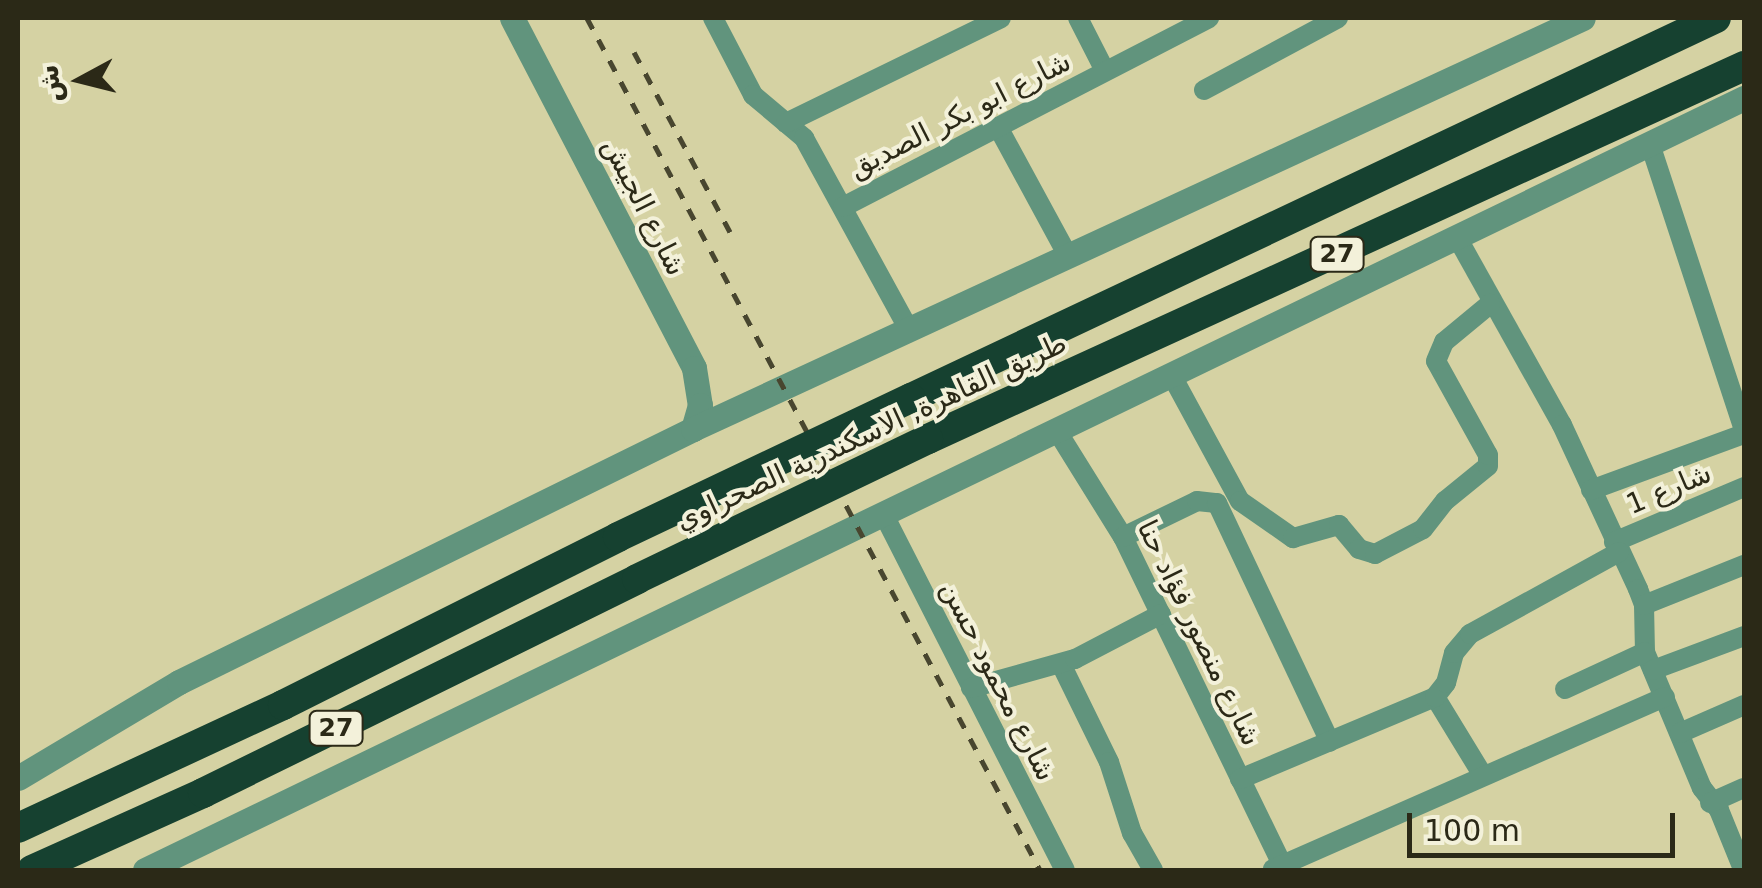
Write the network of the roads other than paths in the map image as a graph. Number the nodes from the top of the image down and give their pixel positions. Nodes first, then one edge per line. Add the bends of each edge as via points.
1 (512, 18) edge
2 (713, 18) edge
3 (1001, 18) edge
4 (1078, 18) edge
5 (1209, 18) edge
6 (1338, 18) edge
7 (1583, 18) edge
8 (1716, 18) edge
9 (1744, 66) edge
10 (1105, 71) junction
11 (1204, 90) dead end
12 (1744, 98) edge
13 (786, 123) junction
14 (998, 127) junction
15 (1651, 147) junction
16 (843, 207) junction
17 (1458, 239) junction
18 (1066, 252) junction
19 (1490, 304) junction
20 (908, 328) junction
21 (1172, 376) junction
22 (693, 429) junction
23 (1057, 431) junction
24 (1744, 432) edge
25 (1744, 487) edge
26 (1591, 490) junction
27 (884, 515) junction
28 (1123, 537) junction
29 (1617, 547) junction
30 (1744, 565) edge
31 (1644, 605) junction
32 (1162, 614) junction
33 (1744, 636) edge
34 (1649, 661) junction
35 (1062, 664) junction
36 (971, 688) junction
37 (1565, 689) dead end
38 (1435, 697) junction
39 (1664, 697) junction
40 (1744, 705) edge
41 (1680, 733) junction
42 (1330, 742) junction
43 (1482, 774) junction
44 (18, 778) edge
45 (1240, 779) junction
46 (1744, 788) edge
47 (1710, 803) junction
48 (18, 828) edge
49 (1277, 867) edge
50 (1742, 869) edge
51 (32, 870) edge
52 (144, 870) edge
53 (1065, 870) edge
54 (1152, 870) edge

1 - 22 street, شارع الجيش via 694,368 700,405
2 - 13 street via 753,96
3 - 13 street
4 - 10 street
5 - 10 street, شارع ابو بكر الصديق
6 - 11 street
7 - 18 street
8 - 48 highway, طريق القاهرة, الاسكندرية الصحراوي / 27, bridge
9 - 51 highway, طريق القاهرة, الاسكندرية الصحراوي / 27, bridge via 928,439
10 - 14 street, شارع ابو بكر الصديق
12 - 15 street
13 - 16 street via 804,138
14 - 16 street, شارع ابو بكر الصديق
14 - 18 street
15 - 17 street
15 - 24 street
16 - 20 street
17 - 19 street
17 - 21 street
18 - 20 street
19 - 21 street via 1444,342 1436,361 1488,466 1450,496 1423,530 1375,554 1360,549 1339,526 1294,538 1240,501
19 - 26 street via 1562,425
20 - 22 street
21 - 23 street
22 - 44 street via 179,682
23 - 27 street
23 - 28 street, شارع منصور فؤاد حنا
24 - 26 street
25 - 29 street, شارع 1
26 - 29 street
27 - 36 street, شارع محمود حسن
27 - 52 street
28 - 32 street, شارع منصور فؤاد حنا
28 - 42 street via 1197,501 1217,503
29 - 31 street
29 - 38 street, شارع 1 via 1470,634
30 - 31 street
31 - 34 street
32 - 35 street
32 - 45 street, شارع منصور فؤاد حنا
33 - 34 street
34 - 37 street
34 - 39 street
35 - 36 street
35 - 54 street
36 - 53 street, شارع محمود حسن
38 - 42 street
38 - 43 street
39 - 41 street
39 - 43 street
40 - 41 street
41 - 47 street
42 - 45 street
43 - 49 street
45 - 49 street, شارع منصور فؤاد حنا
46 - 47 street
47 - 50 street via 1719,810

